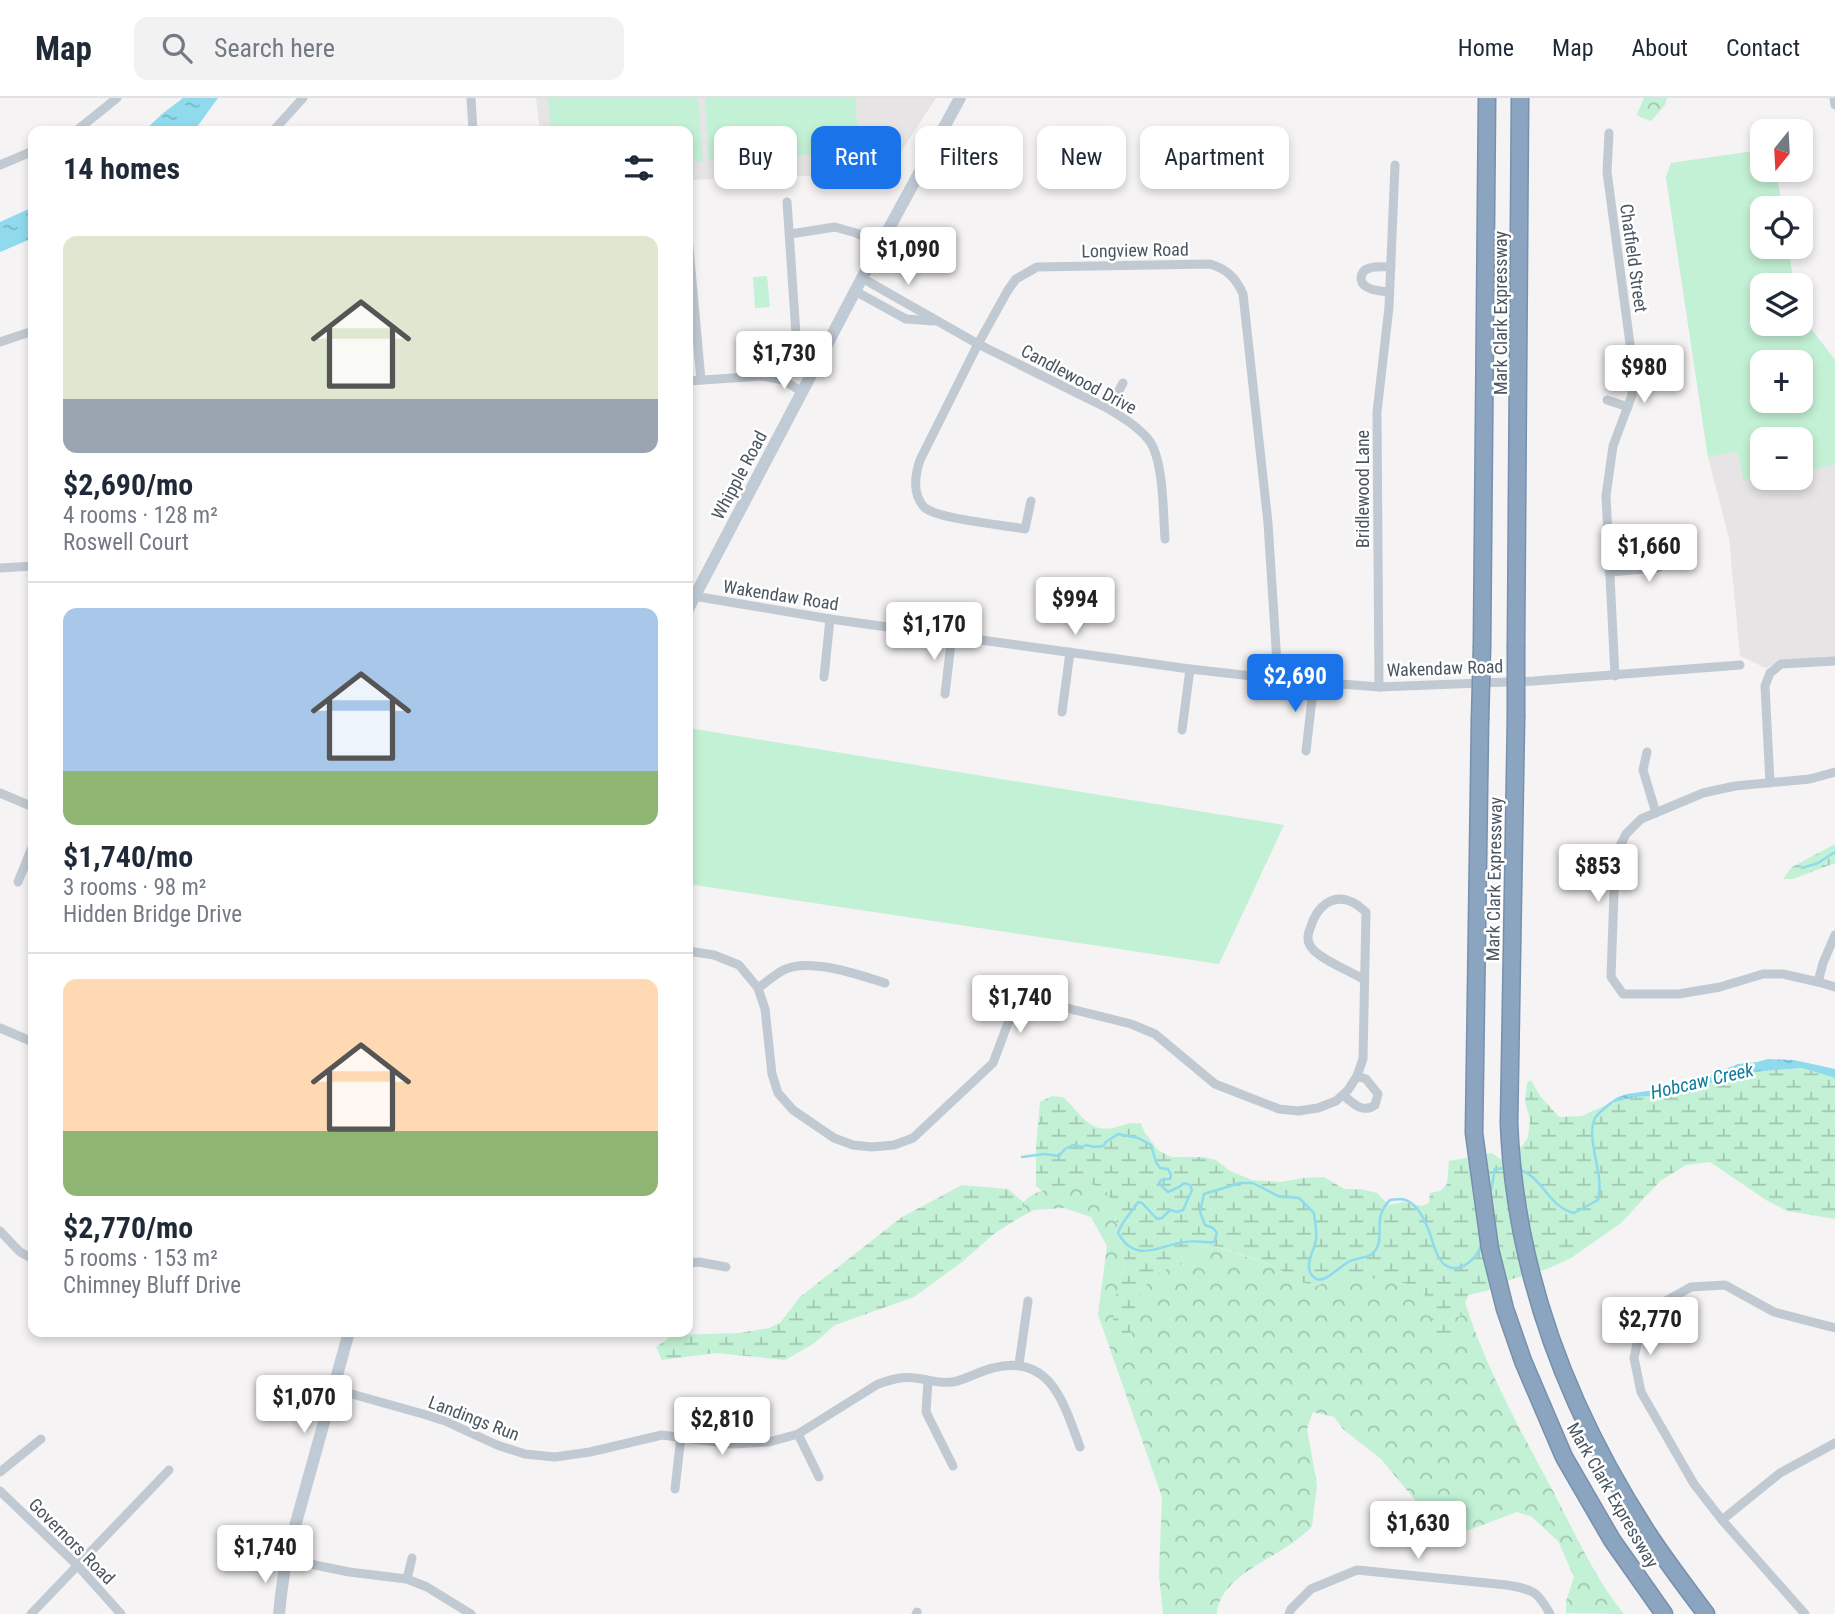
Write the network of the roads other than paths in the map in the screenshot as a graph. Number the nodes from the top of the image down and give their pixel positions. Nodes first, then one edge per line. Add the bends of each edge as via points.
1 (117, 98) edge
2 (303, 98) edge
3 (471, 98) edge
4 (960, 98) edge
5 (1487, 98) edge
6 (1520, 98) edge
7 (1834, 98) edge
8 (1835, 105) edge
9 (82, 126) edge
10 (278, 126) edge
11 (474, 126) edge
12 (1609, 133) dead end
13 (28, 153) edge
14 (1395, 164) dead end
15 (0, 165) edge
16 (788, 202) dead end
17 (790, 234) junction
18 (881, 243) junction
19 (1391, 267) junction
20 (862, 278) junction
21 (855, 291) junction
22 (693, 292) edge
23 (1390, 292) junction
24 (940, 322) junction
25 (28, 333) edge
26 (0, 342) edge
27 (978, 344) junction
28 (701, 380) junction
29 (783, 380) junction
30 (693, 381) edge
31 (1123, 383) dead end
32 (802, 392) junction
33 (1607, 400) dead end
34 (1628, 407) junction
35 (1109, 409) junction
36 (1031, 501) dead end
37 (1166, 539) dead end
38 (1674, 556) dead end
39 (28, 566) edge
40 (0, 568) edge
41 (1609, 572) junction
42 (693, 591) edge
43 (693, 595) edge
44 (830, 619) junction
45 (953, 635) junction
46 (1070, 652) junction
47 (1835, 661) edge
48 (1740, 665) dead end
49 (1190, 669) junction
50 (1615, 676) junction
51 (824, 677) dead end
52 (1278, 679) junction
53 (1314, 682) junction
54 (1379, 687) junction
55 (946, 694) dead end
56 (1062, 712) dead end
57 (1182, 730) dead end
58 (1306, 751) dead end
59 (1647, 752) dead end
60 (1835, 772) edge
61 (1770, 783) junction
62 (0, 793) edge
63 (28, 805) edge
64 (1656, 813) junction
65 (28, 857) edge
66 (18, 882) dead end
67 (1835, 935) edge
68 (693, 952) edge
69 (1363, 979) junction
70 (1818, 982) junction
71 (885, 983) dead end
72 (1835, 987) edge
73 (758, 988) junction
74 (0, 1028) edge
75 (28, 1040) edge
76 (1357, 1076) junction
77 (1343, 1095) junction
78 (0, 1231) edge
79 (28, 1256) edge
80 (693, 1263) edge
81 (726, 1267) dead end
82 (1028, 1301) dead end
83 (1835, 1328) edge
84 (348, 1337) edge
85 (1019, 1364) junction
86 (928, 1381) junction
87 (334, 1389) junction
88 (798, 1433) junction
89 (681, 1436) junction
90 (41, 1439) dead end
91 (1835, 1443) edge
92 (1080, 1447) dead end
93 (953, 1466) dead end
94 (169, 1470) dead end
95 (0, 1472) edge
96 (819, 1477) dead end
97 (675, 1489) dead end
98 (0, 1491) edge
99 (1723, 1520) junction
100 (1648, 1533) junction
101 (412, 1558) dead end
102 (286, 1559) junction
103 (78, 1566) junction
104 (407, 1579) junction
105 (31, 1614) edge
106 (121, 1614) edge
107 (279, 1614) edge
108 (471, 1614) edge
109 (1289, 1614) edge
110 (1550, 1614) edge
111 (1664, 1614) edge
112 (1706, 1614) edge
113 (1719, 1614) edge
114 (1805, 1614) edge

1 - 9 street
2 - 10 street
3 - 11 street
4 - 18 main road, Whipple Road
5 - 111 highway, Mark Clark Expressway, bridge via 1474,1133 1490,1249 1505,1309 1535,1391 1564,1457 1612,1540
6 - 100 highway, Mark Clark Expressway, bridge via 1510,1156 1530,1275 1563,1373 1603,1457
7 - 8 street
12 - 34 street, Chatfield Street via 1607,172 1633,366
13 - 15 street
14 - 19 street, Bridlewood Lane
16 - 17 street
17 - 18 street via 835,227
17 - 29 street via 797,348
18 - 20 main road, Whipple Road
19 - 23 street, Bridlewood Lane
19 - 23 street via 1371,267 1361,279 1367,288
20 - 21 main road, Whipple Road
20 - 24 street, Candlewood Drive
21 - 24 street, Candlewood Drive via 906,319
21 - 32 main road, Whipple Road
22 - 28 street
23 - 54 street, Bridlewood Lane via 1377,412
24 - 27 street, Candlewood Drive
25 - 26 street
27 - 35 street, Candlewood Drive
27 - 36 street, Longview Road via 920,460 917,493 925,508 942,515 1025,529
27 - 52 street, Longview Road via 1016,279 1037,267 1210,264 1238,282 1268,523
28 - 29 street via 762,376
28 - 30 street
29 - 32 street
31 - 35 street
32 - 42 main road, Whipple Road
33 - 34 street
34 - 41 street, Chatfield Street via 1607,482
35 - 37 street, Candlewood Drive via 1149,440 1159,462
38 - 41 street via 1658,568
39 - 40 street
41 - 50 street, Chatfield Street
43 - 44 street, Wakendaw Road
44 - 45 street, Wakendaw Road
44 - 51 street
45 - 46 street, Wakendaw Road
45 - 55 street
46 - 49 street, Wakendaw Road
46 - 56 street
47 - 61 street via 1782,664 1770,673 1766,686
48 - 50 street, Wakendaw Road
49 - 52 street, Wakendaw Road
49 - 57 street
50 - 54 street, Wakendaw Road
52 - 53 street, Wakendaw Road
53 - 54 street, Wakendaw Road
53 - 58 street
59 - 64 street via 1643,770
60 - 61 street
61 - 64 street via 1703,793
62 - 63 street
64 - 70 street via 1641,819 1626,834 1615,864 1611,977 1623,994 1679,994 1763,975 1783,974
65 - 66 street
67 - 70 street
68 - 73 street via 738,965
69 - 69 street via 1366,912 1338,899 1322,904 1310,927 1311,947
69 - 76 street via 1363,1059
70 - 72 street
71 - 73 street via 811,965 786,968
73 - 77 street via 778,1093 793,1110 834,1138 853,1145 894,1145 913,1138 993,1063 1017,1009 1035,1000 1155,1034 1214,1084 1279,1109 1318,1108
74 - 75 street
76 - 77 street
76 - 77 street via 1366,1079 1378,1094 1375,1105 1363,1109
78 - 79 street
80 - 81 street
82 - 85 street
83 - 99 street via 1774,1312 1725,1285 1691,1287 1664,1302 1640,1330 1634,1359 1641,1392 1694,1483
84 - 87 main road
85 - 86 street, Landings Run via 950,1383
85 - 92 street via 1047,1378 1056,1389
86 - 88 street, Landings Run via 906,1377 878,1384
86 - 93 street via 926,1412
87 - 89 street, Landings Run via 423,1413 525,1454 555,1457 662,1435
87 - 102 main road
88 - 89 street, Landings Run via 751,1444
88 - 96 street
89 - 97 street
90 - 95 street
91 - 99 street via 1780,1473
94 - 103 street
98 - 103 street, Governors Road
99 - 114 street
100 - 112 highway, Mark Clark Expressway
100 - 113 highway
101 - 104 street
102 - 104 street
102 - 107 main road
103 - 105 street
103 - 106 street, Governors Road
104 - 108 street
109 - 110 street via 1311,1589 1357,1570 1529,1589 1540,1596

